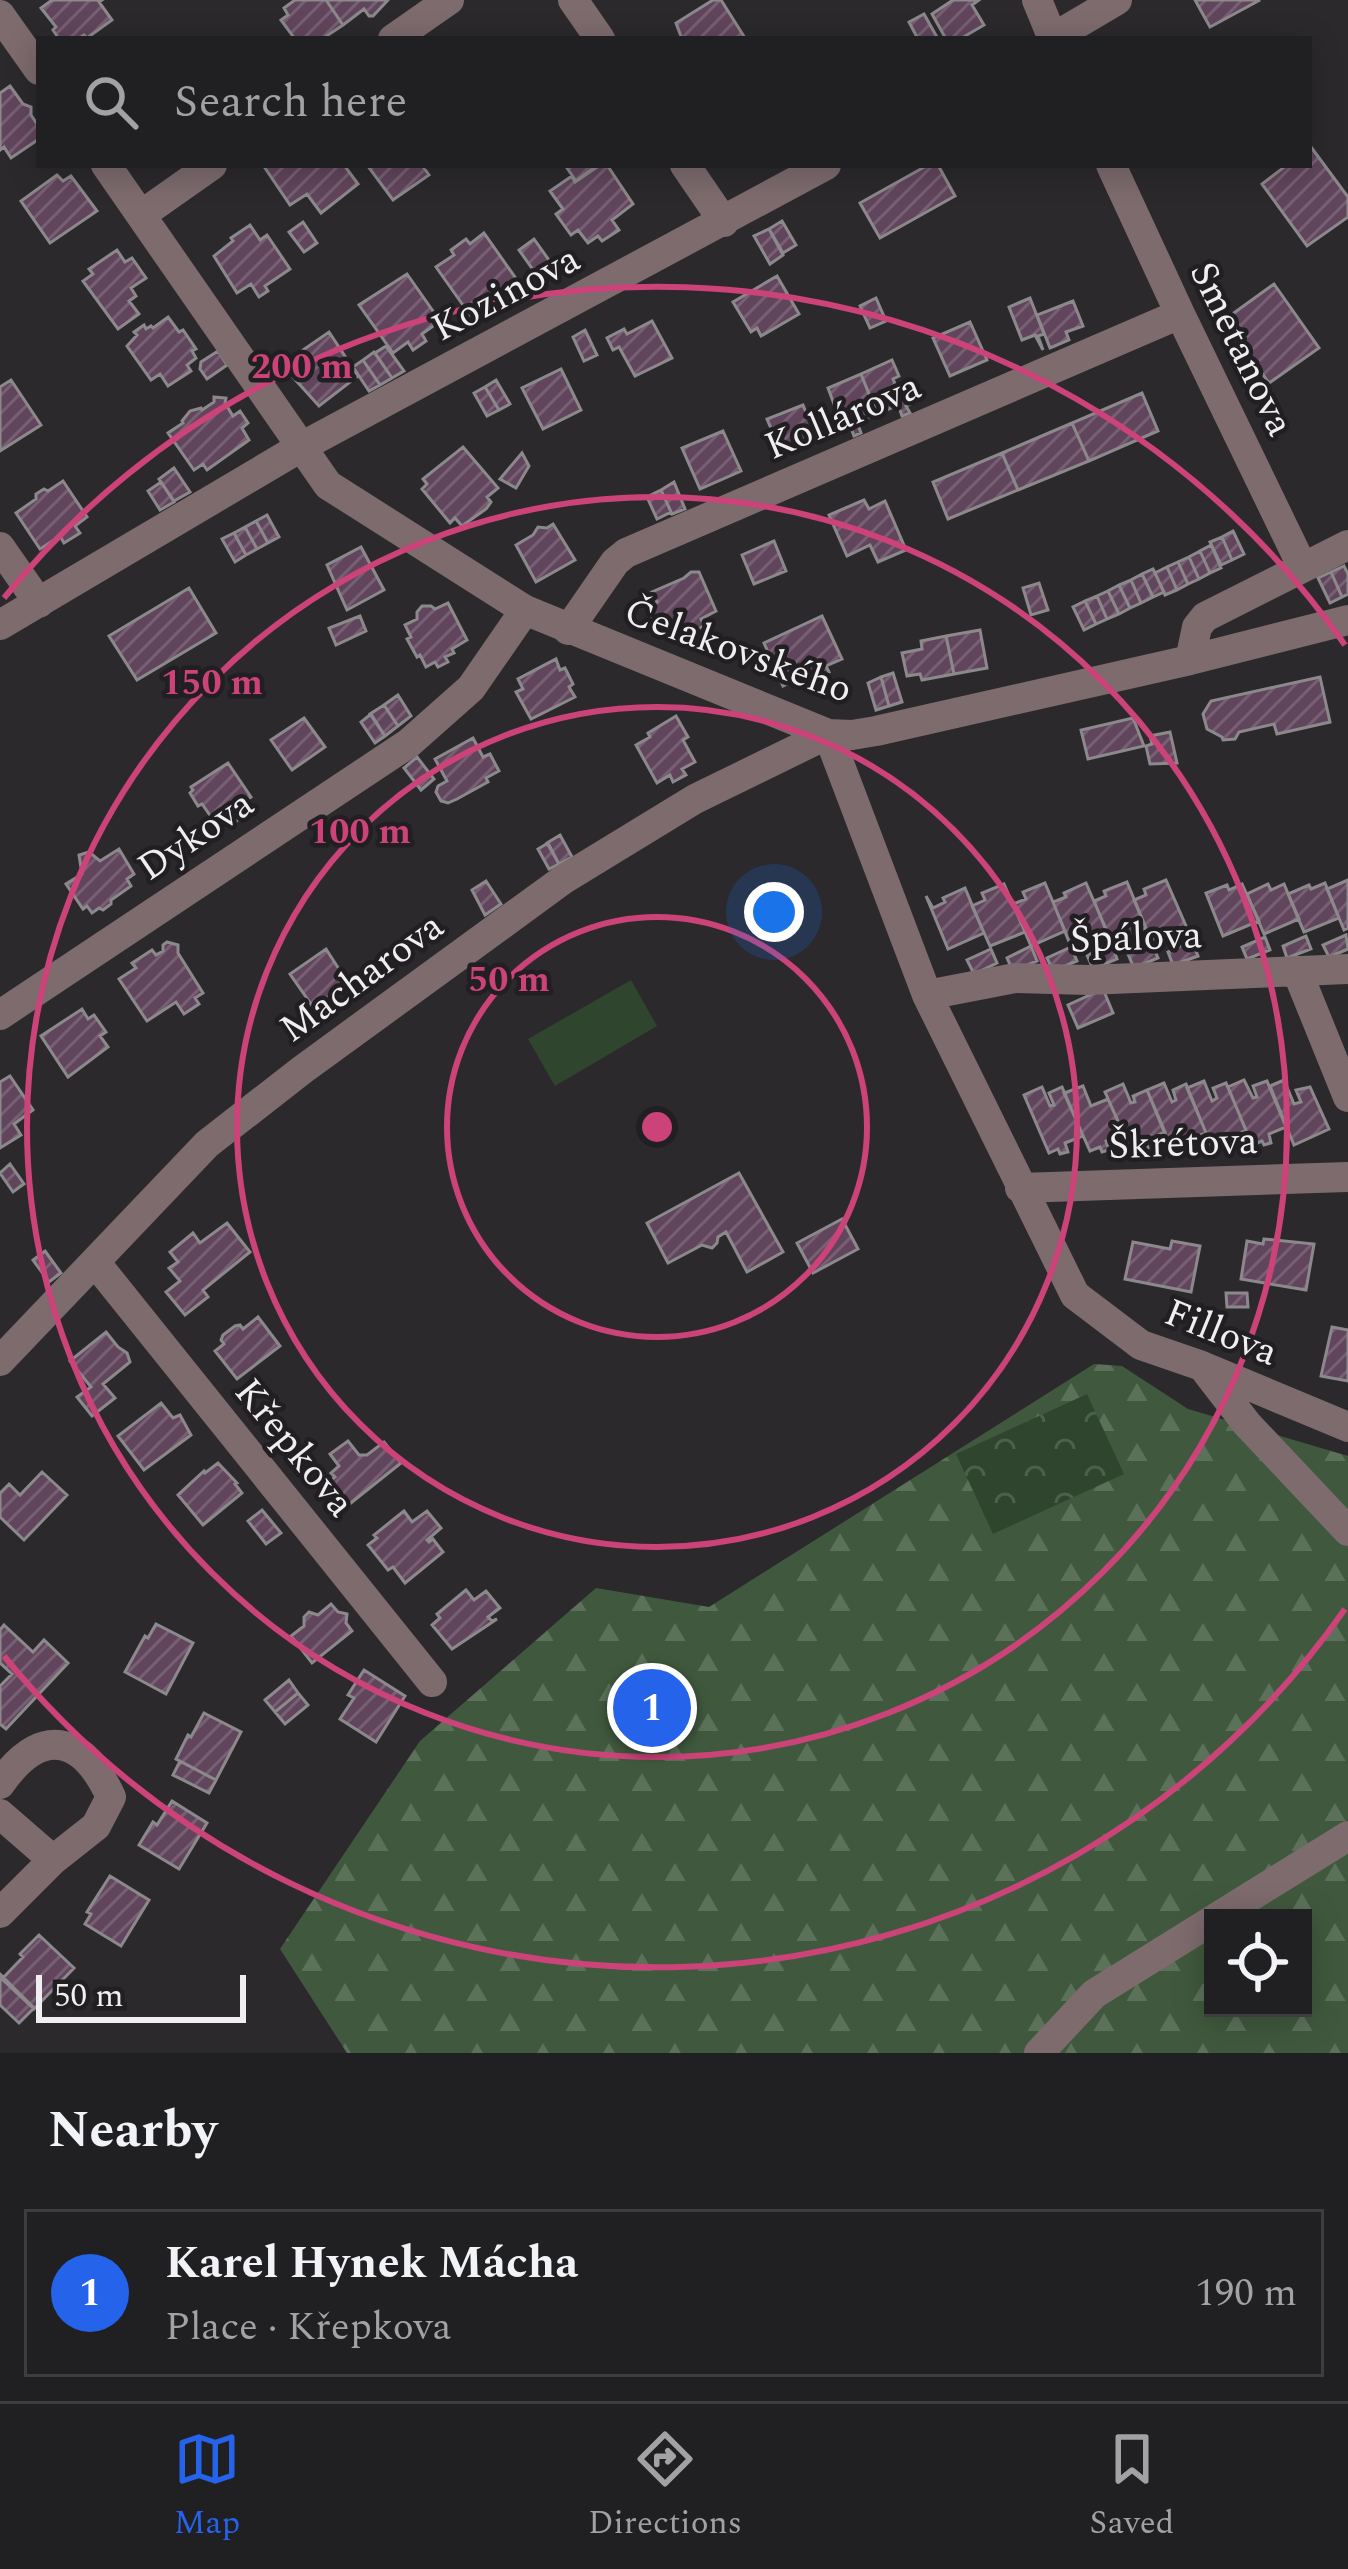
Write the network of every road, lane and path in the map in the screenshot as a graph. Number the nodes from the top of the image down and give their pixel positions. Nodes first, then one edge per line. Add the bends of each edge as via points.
1 (449, 0) edge
2 (573, 0) edge
3 (1037, 0) edge
4 (1117, 0) edge
5 (0, 15) edge
6 (397, 36) edge
7 (598, 36) edge
8 (1051, 36) edge
9 (1057, 36) edge
10 (36, 66) edge
11 (108, 168) edge
12 (208, 168) edge
13 (688, 168) edge
14 (821, 168) edge
15 (1112, 168) edge
16 (141, 214) junction
17 (724, 222) junction
18 (1180, 314) junction
19 (301, 447) junction
20 (1348, 545) edge
21 (0, 547) edge
22 (1302, 566) junction
23 (39, 603) junction
24 (525, 610) junction
25 (1348, 620) edge
26 (0, 626) edge
27 (568, 630) junction
28 (1190, 660) junction
29 (828, 734) junction
30 (1348, 969) edge
31 (1297, 971) junction
32 (927, 995) junction
33 (0, 1015) edge
34 (1348, 1096) edge
35 (1348, 1177) edge
36 (1020, 1188) junction
37 (95, 1262) junction
38 (0, 1360) edge
39 (1202, 1366) junction
40 (1348, 1427) edge
41 (1348, 1531) edge
42 (432, 1682) dead end
43 (0, 1784) edge
44 (0, 1814) edge
45 (1348, 1836) edge
46 (53, 1860) junction
47 (1231, 1909) edge
48 (0, 1913) edge
49 (1204, 1926) edge
50 (1039, 2053) edge

1 - 6 street
2 - 7 street
3 - 8 street
4 - 9 street
5 - 10 street
11 - 16 street, Čelakovského
12 - 16 street
13 - 17 street
14 - 17 street, Kozinova
15 - 18 street, Smetanova
16 - 19 street, Čelakovského
17 - 19 street, Kozinova
18 - 22 street, Smetanova
18 - 27 street, Kollárova via 626,553
19 - 23 street, Kozinova
19 - 24 street, Čelakovského via 328,485
20 - 22 street
21 - 23 street
22 - 28 street via 1205,616
23 - 26 street, Kozinova
24 - 27 street, Čelakovského
24 - 33 street, Dykova via 471,688 409,743
25 - 28 street, Čelakovského
27 - 29 street, Čelakovského
28 - 29 street, Čelakovského via 876,731
29 - 32 street
29 - 37 street, Macharova via 695,799 564,879 207,1144
30 - 31 street, Špálova
31 - 32 street, Špálova via 1015,978
31 - 34 street
32 - 36 street
35 - 36 street, Škrétova
36 - 39 street, Fillova via 1075,1295 1141,1345
37 - 38 street, Macharova
37 - 42 street, Křepkova
39 - 40 street, Fillova
39 - 41 street
43 - 46 street via 15,1762 52,1743 75,1750 100,1775 111,1797 96,1826
44 - 46 street
45 - 47 street
46 - 48 street
49 - 50 street via 1094,1994

